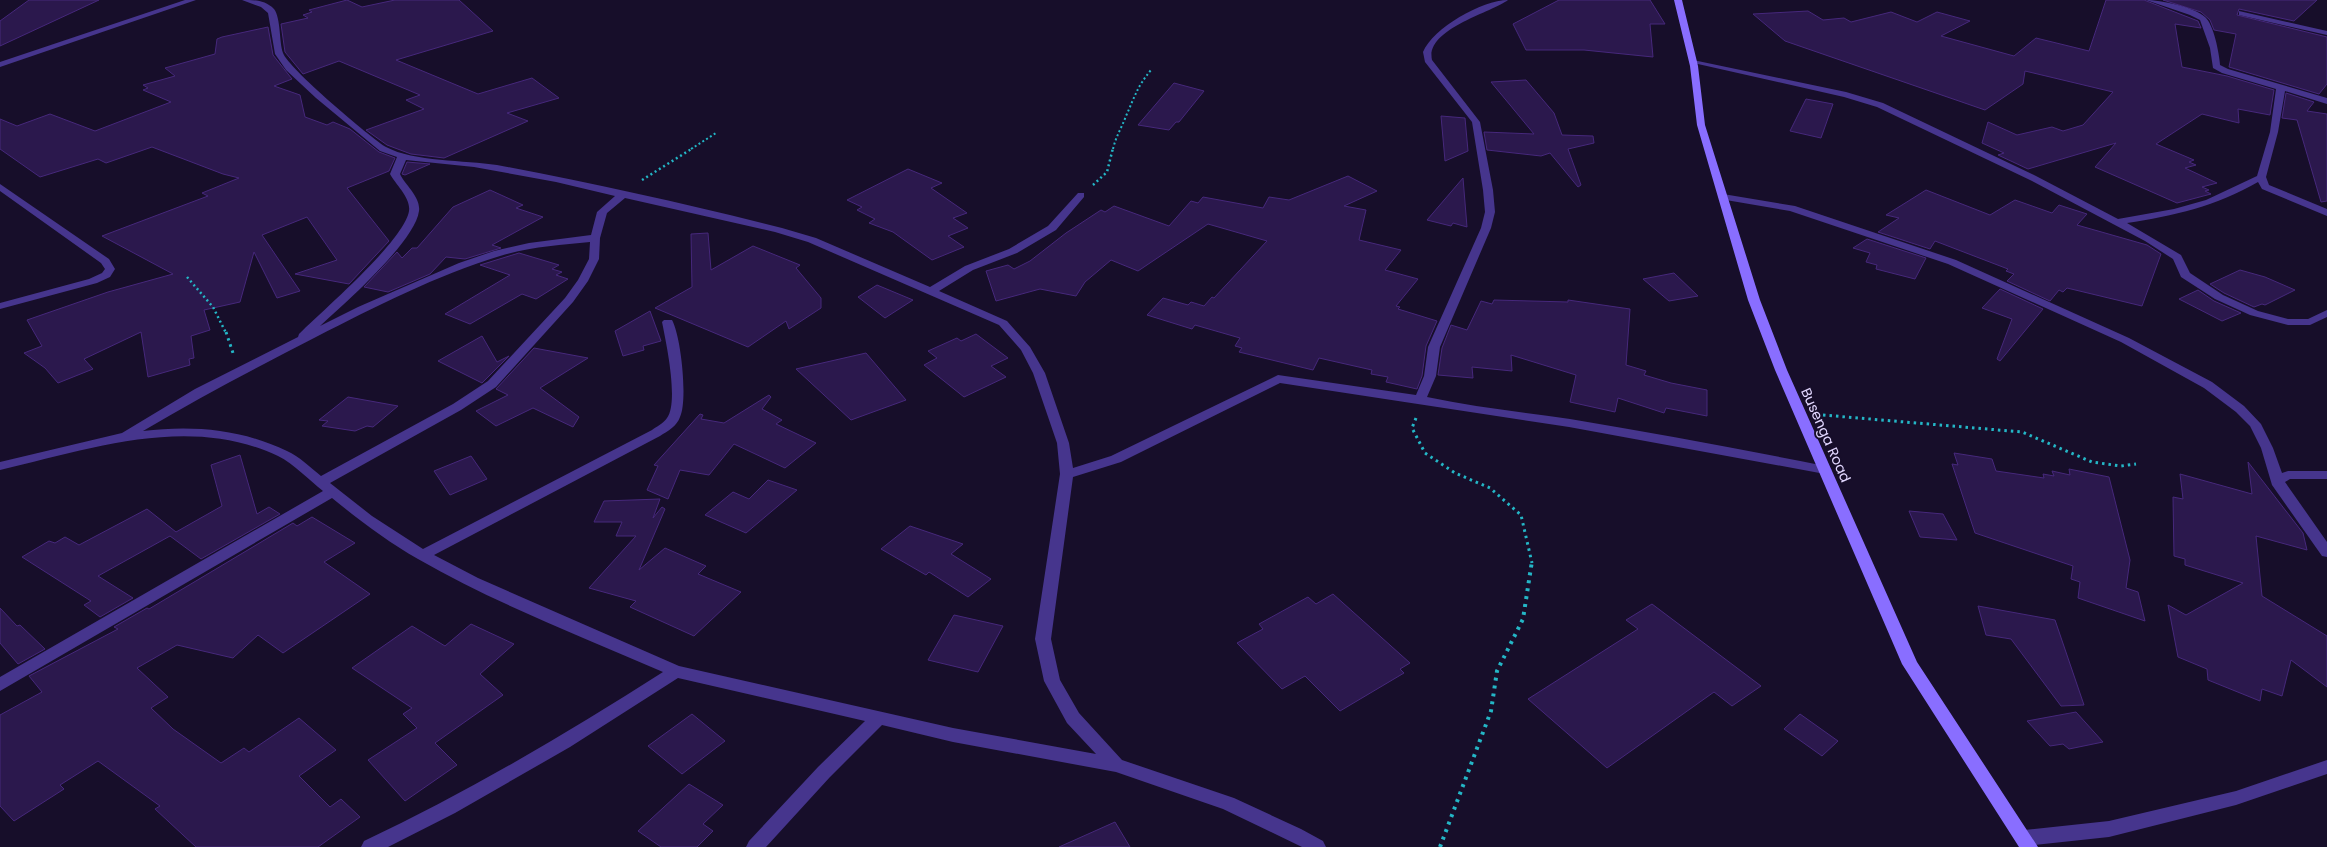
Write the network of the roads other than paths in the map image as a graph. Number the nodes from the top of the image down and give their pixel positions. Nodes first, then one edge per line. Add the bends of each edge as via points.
1 (192, 0) edge
2 (246, 0) edge
3 (1504, 0) edge
4 (1678, 0) edge
5 (2150, 0) edge
6 (2242, 13) dead end
7 (2327, 32) edge
8 (1693, 62) junction
9 (0, 64) edge
10 (2281, 87) junction
11 (2327, 101) edge
12 (402, 157) junction
13 (2262, 177) junction
14 (1, 189) edge
15 (621, 194) junction
16 (1080, 195) road end
17 (1722, 197) junction
18 (2327, 213) edge
19 (2118, 222) junction
20 (595, 238) junction
21 (930, 292) junction
22 (0, 306) edge
23 (2327, 313) edge
24 (668, 322) dead end
25 (296, 344) junction
26 (1424, 400) junction
27 (122, 437) junction
28 (0, 466) edge
29 (1825, 470) junction
30 (1067, 474) junction
31 (2327, 475) edge
32 (2277, 481) junction
33 (326, 487) junction
34 (2327, 552) edge
35 (422, 555) junction
36 (676, 671) junction
37 (0, 685) edge
38 (879, 718) junction
39 (1116, 765) junction
40 (2327, 767) edge
41 (2026, 843) edge
42 (370, 847) edge
43 (755, 847) edge
44 (1317, 847) edge

1 - 9 street
2 - 12 street via 264,5 272,12 280,54 289,68 384,149
3 - 26 street via 1446,30 1428,47 1428,60 1476,122 1490,212 1434,347
4 - 8 street, Busenga Road
5 - 10 street via 2203,19 2214,48 2216,66
6 - 7 street
8 - 17 street, Busenga Road via 1701,125
8 - 19 street via 1880,105
10 - 11 street
10 - 13 street
12 - 15 street via 474,164
12 - 25 street via 395,174 413,203 411,221 377,265
13 - 18 street via 2265,187
13 - 19 street via 2237,192 2185,211
14 - 22 street via 105,261 110,269 106,275 93,281
15 - 20 street via 602,212
15 - 21 street via 769,227 812,240
16 - 21 street via 1052,228 1013,251 969,268
17 - 29 street, Busenga Road via 1754,300
17 - 32 street via 1792,208 1886,239 1997,281 2125,340 2208,385 2240,409 2255,424 2267,448
19 - 23 street via 2177,257 2186,275 2197,284 2254,313 2288,322 2310,322
20 - 25 street via 529,246 482,258 362,310
20 - 33 street via 594,259 583,281 492,384
21 - 30 street via 1003,323 1026,349 1054,412
24 - 35 street via 677,389 673,420 656,433
25 - 27 street via 199,392
26 - 29 street via 1696,444
26 - 30 street via 1278,379 1116,459
27 - 28 street
27 - 33 street via 178,431 244,440 284,454
29 - 41 street, Busenga Road via 1910,664
30 - 39 street via 1043,639 1052,681 1072,718
31 - 32 street via 2288,475
32 - 34 street
33 - 35 street
33 - 37 street
35 - 36 street via 473,582
36 - 38 street
36 - 42 street via 571,738 408,830
38 - 39 street
38 - 43 street
39 - 44 street via 1228,803
40 - 41 street via 2236,798 2109,829

